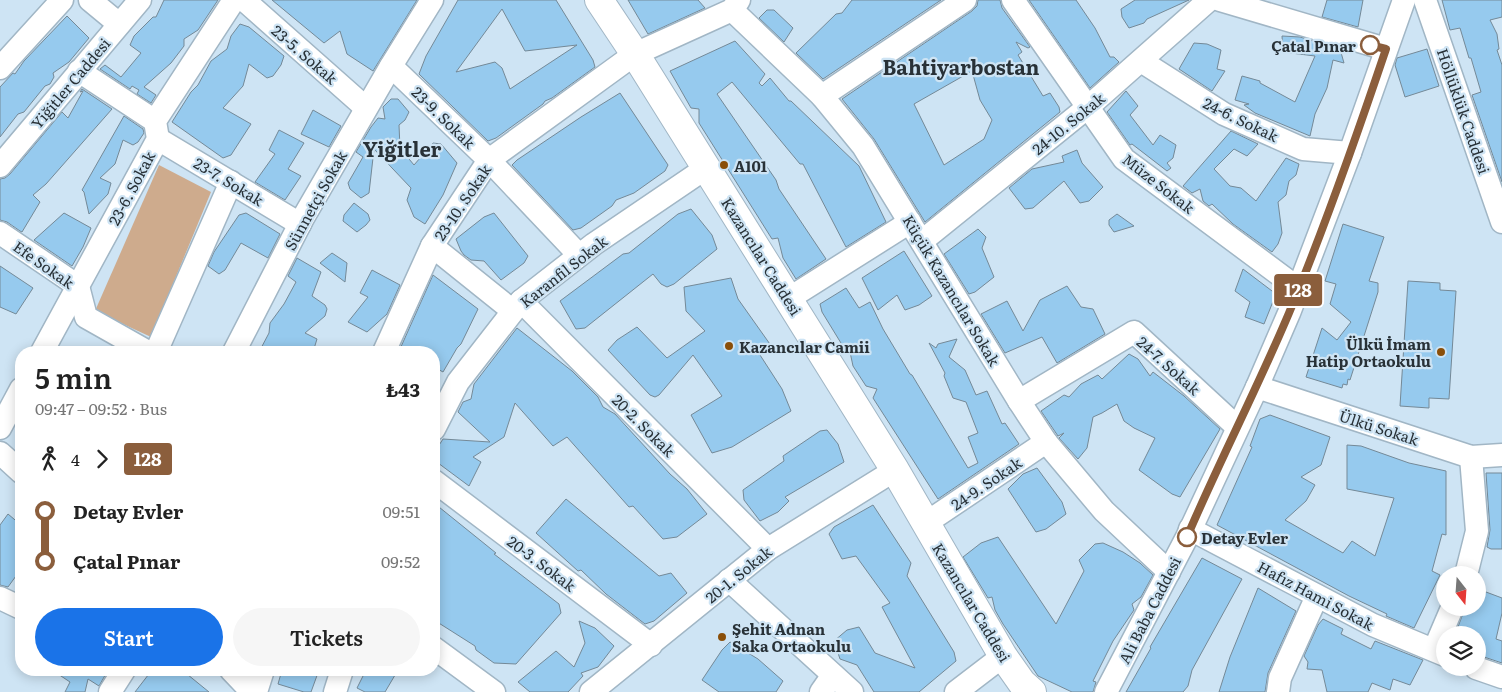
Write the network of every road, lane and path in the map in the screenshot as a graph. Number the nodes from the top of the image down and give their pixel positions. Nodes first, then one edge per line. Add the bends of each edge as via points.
1 (62, 0) edge
2 (90, 0) edge
3 (140, 0) edge
4 (234, 0) edge
5 (244, 0) edge
6 (432, 0) edge
7 (599, 0) edge
8 (965, 0) edge
9 (1013, 0) edge
10 (1209, 0) edge
11 (1220, 0) edge
12 (1404, 0) edge
13 (1425, 0) edge
14 (735, 5) edge
15 (119, 24) junction
16 (1386, 49) junction
17 (636, 54) junction
18 (1141, 62) junction
19 (391, 66) junction
20 (0, 68) edge
21 (79, 71) junction
22 (822, 96) junction
23 (1088, 107) junction
24 (366, 108) junction
25 (157, 130) junction
26 (1350, 153) junction
27 (489, 160) junction
28 (0, 166) edge
29 (706, 168) junction
30 (230, 182) junction
31 (910, 222) junction
32 (1502, 222) edge
33 (300, 224) junction
34 (0, 233) edge
35 (922, 241) junction
36 (432, 246) junction
37 (579, 255) junction
38 (78, 286) junction
39 (1299, 289) junction
40 (788, 299) junction
41 (517, 306) junction
42 (45, 346) edge
43 (137, 346) edge
44 (159, 346) edge
45 (237, 346) edge
46 (387, 346) edge
47 (1257, 387) junction
48 (15, 400) edge
49 (1019, 401) junction
50 (440, 417) edge
51 (1237, 427) junction
52 (0, 428) edge
53 (1046, 442) junction
54 (0, 453) edge
55 (1502, 455) edge
56 (1471, 457) junction
57 (15, 467) edge
58 (895, 470) junction
59 (440, 486) edge
60 (926, 523) junction
61 (1190, 529) junction
62 (768, 548) junction
63 (1468, 566) edge
64 (1169, 572) junction
65 (729, 580) junction
66 (1317, 596) junction
67 (0, 598) edge
68 (15, 605) edge
69 (651, 645) junction
70 (1436, 651) edge
71 (440, 652) edge
72 (1003, 656) junction
73 (1486, 671) edge
74 (120, 676) edge
75 (237, 676) edge
76 (261, 676) edge
77 (340, 676) edge
78 (1502, 677) edge
79 (827, 684) edge
80 (110, 692) edge
81 (252, 692) edge
82 (256, 692) edge
83 (335, 692) edge
84 (494, 692) edge
85 (591, 692) edge
86 (852, 692) edge
87 (956, 692) edge
88 (1032, 692) edge
89 (1106, 692) edge
90 (1278, 692) edge

1 - 20 street
2 - 15 street
3 - 15 street, Yiğitler Caddesi
4 - 25 street, 23-6. Sokak
5 - 24 street, 23-5. Sokak
6 - 19 street, Sünnetçi Sokak
7 - 17 main road, Kazancılar Caddesi
8 - 22 street
9 - 23 street, Müze Sokak
10 - 18 street, 24-10. Sokak
11 - 16 street
12 - 16 street, Ali Baba Caddesi
13 - 32 street, Höllüklük Caddesi
14 - 17 street, 23-10. Sokak
14 - 22 street, Küçük Kazancılar Sokak
15 - 21 street, Yiğitler Caddesi
16 - 26 street, Ali Baba Caddesi
17 - 27 street, 23-10. Sokak
17 - 29 main road, Kazancılar Caddesi
18 - 23 street, 24-10. Sokak
18 - 26 street, 24-6. Sokak via 1224,114 1303,149
19 - 24 street, Sünnetçi Sokak
19 - 27 street, 23-9. Sokak
21 - 25 street, 23-7. Sokak
21 - 28 street, Yiğitler Caddesi
22 - 31 street, Küçük Kazancılar Sokak via 862,146
23 - 35 street, 24-10. Sokak
23 - 39 street, Müze Sokak via 1124,159
24 - 33 street, Sünnetçi Sokak
25 - 30 street, 23-7. Sokak
25 - 38 street, 23-6. Sokak
26 - 39 street, Ali Baba Caddesi
27 - 36 street, 23-10. Sokak
27 - 37 street, 23-9. Sokak
29 - 37 street, Karanfil Sokak
29 - 40 main road, Kazancılar Caddesi
30 - 33 street, 23-7. Sokak
30 - 44 street
31 - 35 street, Küçük Kazancılar Sokak
31 - 40 street
33 - 45 street, Sünnetçi Sokak
34 - 38 street, Efe Sokak
35 - 49 street, Küçük Kazancılar Sokak
36 - 41 street, 20-2. Sokak
36 - 46 street, 23-10. Sokak
37 - 41 street, Karanfil Sokak
38 - 42 street, 23-6. Sokak
38 - 43 street, Efe Sokak via 86,318
39 - 47 street, Ali Baba Caddesi
40 - 58 main road, Kazancılar Caddesi
41 - 50 street, Karanfil Sokak via 458,382
41 - 62 street, 20-2. Sokak
47 - 51 street, Ali Baba Caddesi
47 - 56 street, Ülkü Sokak
48 - 52 street
49 - 51 street, 24-7. Sokak via 1134,332
49 - 53 street, Küçük Kazancılar Sokak
51 - 61 street, Ali Baba Caddesi
53 - 60 street, 24-9. Sokak
53 - 64 street, Küçük Kazancılar Sokak via 1104,511
54 - 57 street
55 - 56 street, Ülkü Sokak
56 - 63 street via 1477,531
58 - 60 main road, Kazancılar Caddesi
58 - 62 street, 20-1. Sokak
59 - 69 street, 20-3. Sokak
60 - 72 main road, Kazancılar Caddesi
61 - 64 street, Ali Baba Caddesi
61 - 66 street, Hafız Hami Sokak
62 - 65 street, 20-1. Sokak
64 - 89 street, Ali Baba Caddesi
65 - 69 street, 20-1. Sokak
65 - 79 street
66 - 70 street, Hafız Hami Sokak via 1373,625
66 - 90 street via 1280,678
67 - 68 street
69 - 85 street, 20-1. Sokak
71 - 84 street
72 - 87 street
72 - 88 main road, Kazancılar Caddesi
73 - 78 street
74 - 80 street
75 - 81 street
76 - 82 street
77 - 83 street
79 - 86 street

